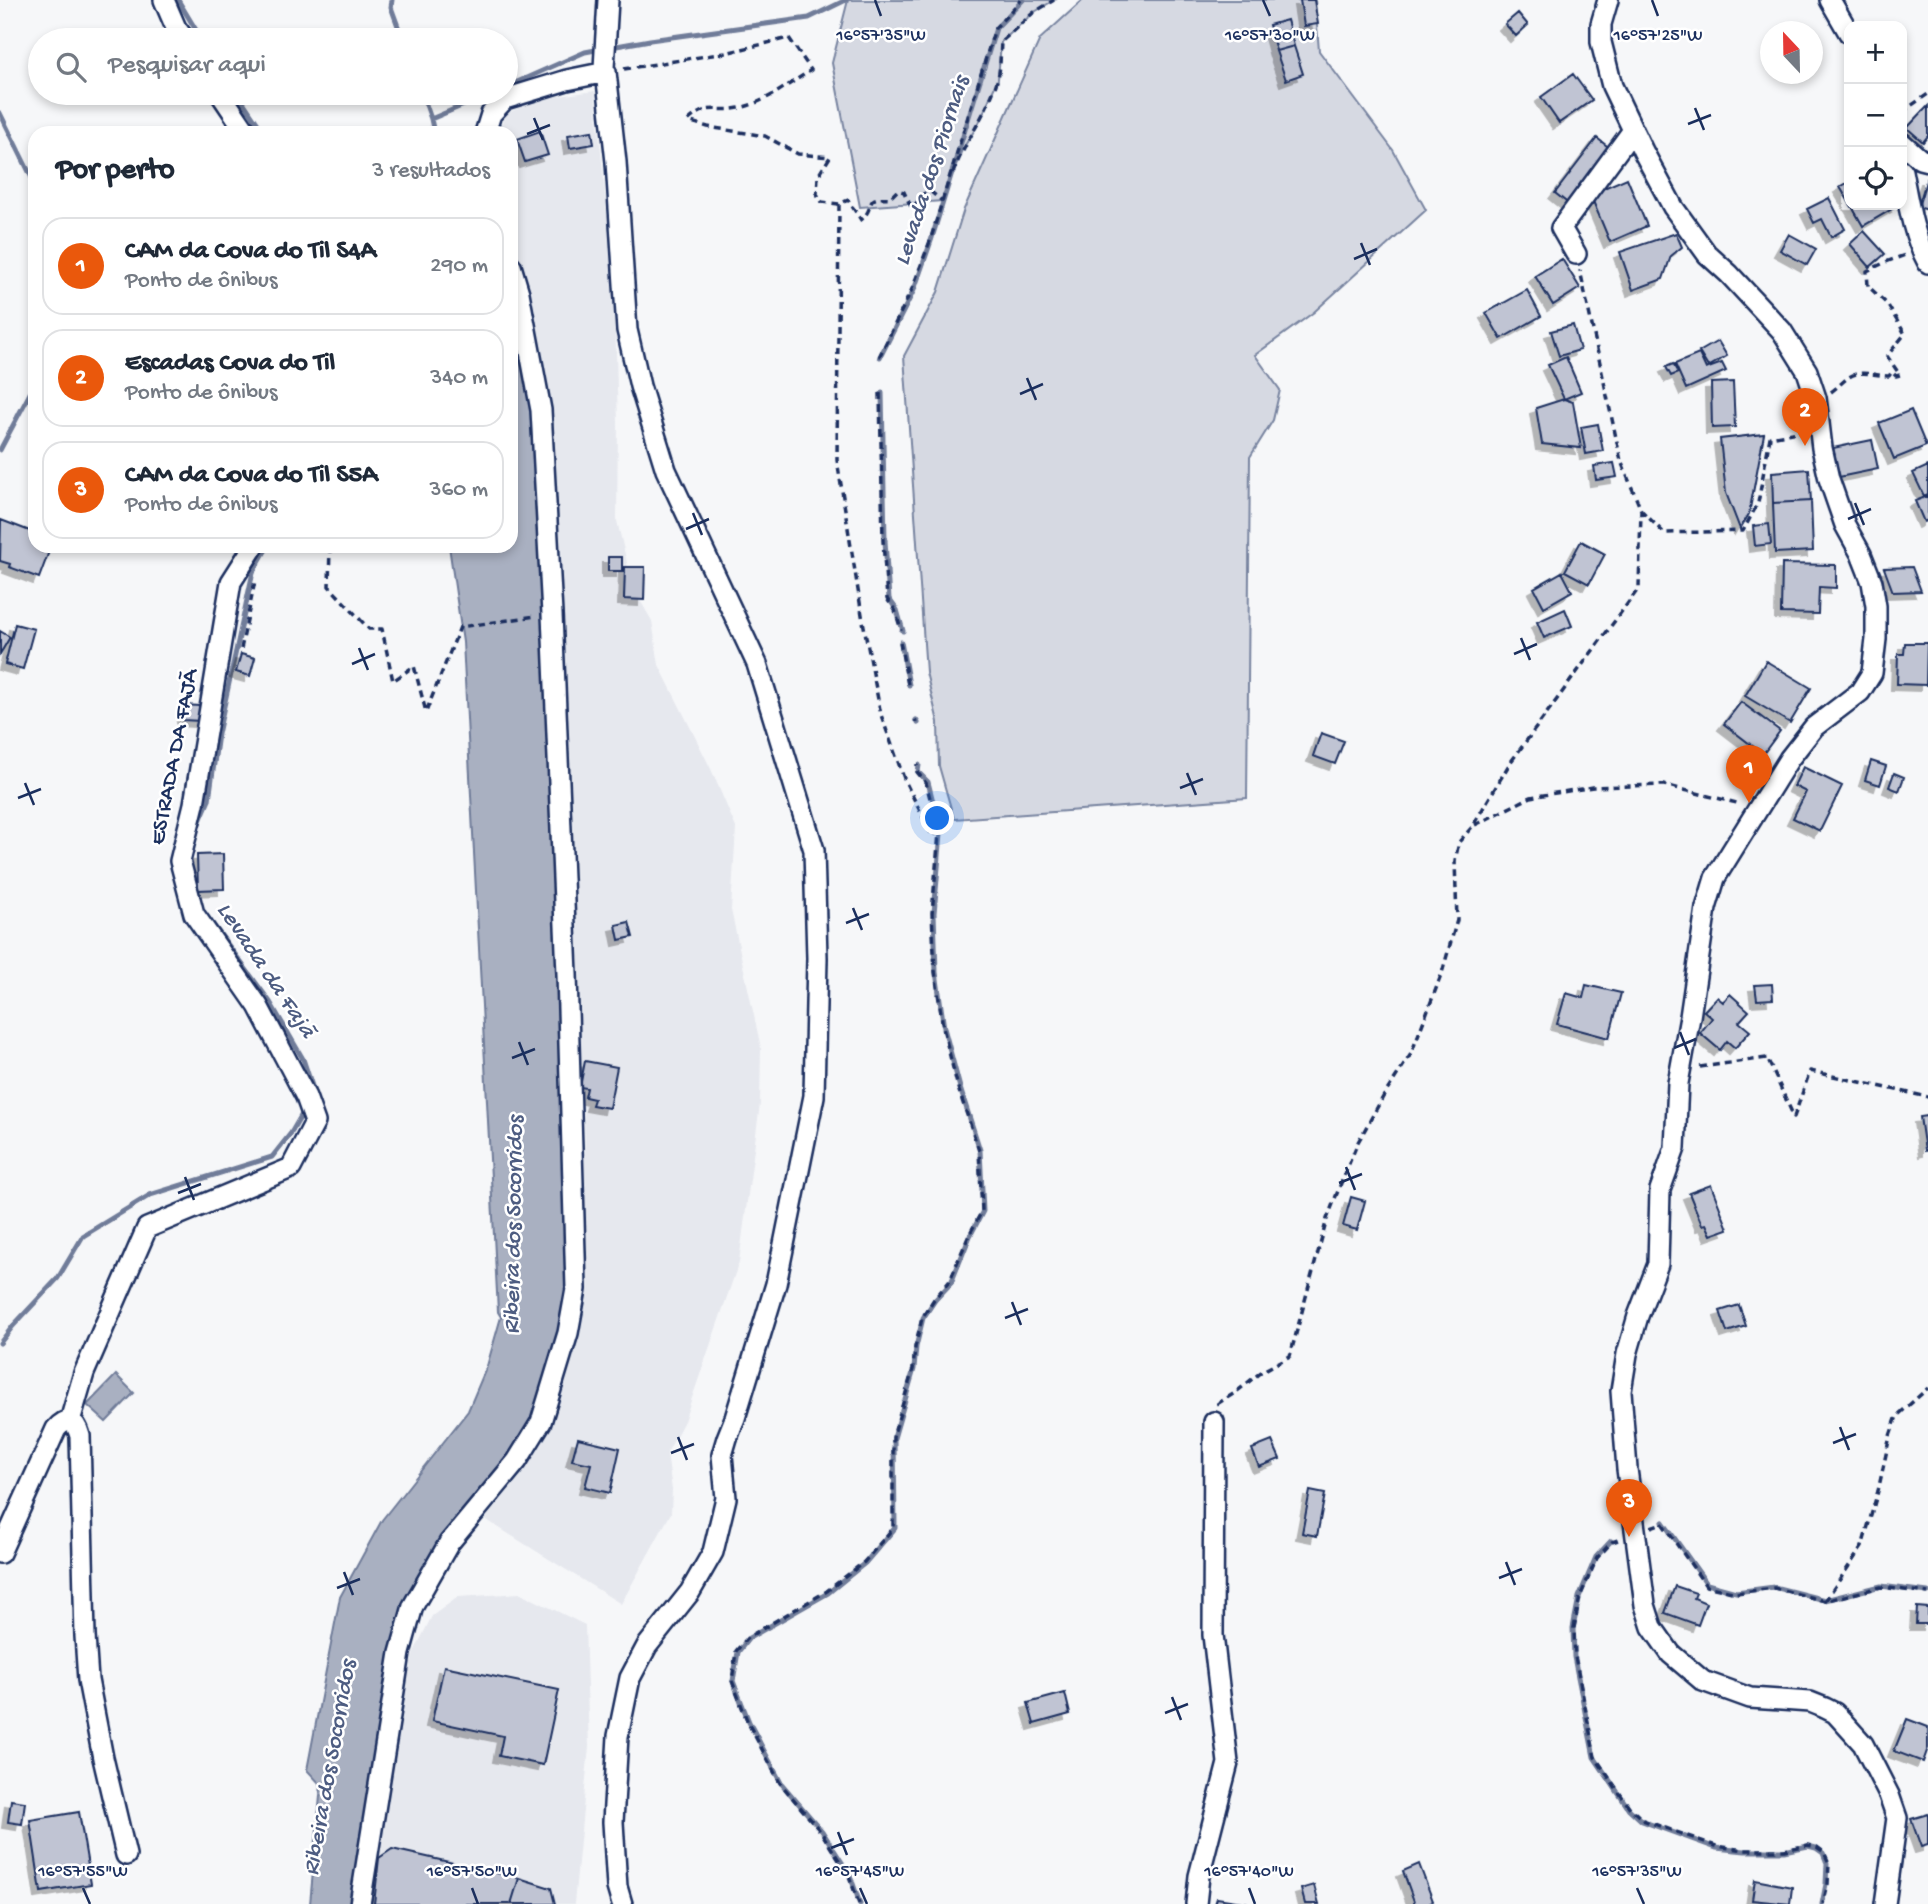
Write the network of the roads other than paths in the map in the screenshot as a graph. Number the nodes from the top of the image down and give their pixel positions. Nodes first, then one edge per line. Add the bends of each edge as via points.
1 (164, 0) edge
2 (1608, 0) edge
3 (1830, 0) edge
4 (607, 3) edge
5 (1844, 24) edge
6 (176, 28) edge
7 (605, 70) junction
8 (518, 95) edge
9 (228, 105) edge
10 (499, 105) edge
11 (242, 126) edge
12 (487, 126) edge
13 (1633, 130) junction
14 (1906, 147) edge
15 (1928, 161) edge
16 (1907, 194) edge
17 (1576, 254) road end
18 (1921, 260) edge
19 (518, 290) edge
20 (250, 553) edge
21 (70, 1421) junction
22 (1214, 1422) road end
23 (0, 1553) edge
24 (125, 1855) dead end
25 (360, 1904) edge
26 (622, 1904) edge
27 (1196, 1904) edge
28 (1885, 1904) edge

1 - 6 street
2 - 13 street via 1601,43 1612,86
3 - 5 street
4 - 7 street
7 - 8 street
7 - 26 street via 627,330 640,386 666,470 757,664 814,850 817,958 814,1096 776,1284 722,1455 726,1498 713,1552 690,1592 647,1646 630,1678 625,1701 618,1736 613,1822
9 - 11 street
10 - 12 street
13 - 17 street via 1561,228
13 - 28 street via 1673,207 1707,254 1782,331 1807,371 1835,498 1872,582 1876,606 1872,673 1860,692 1814,727 1789,759 1715,878 1706,908 1678,1083 1675,1148 1660,1190 1658,1264 1627,1354 1621,1391 1645,1605 1652,1627 1671,1654 1703,1681 1750,1698 1825,1707 1863,1744 1897,1818
14 - 15 street
16 - 18 street
19 - 25 street via 541,410 567,974 576,1289 541,1422 517,1461 449,1543 413,1606 400,1653
20 - 21 street, ESTRADA DA FAJÃ via 231,582 194,804 180,861 194,914 258,1006 315,1122 291,1168 147,1228 84,1373
21 - 23 street via 57,1429
21 - 24 street via 80,1436 88,1680
22 - 27 street via 1213,1635 1228,1762

